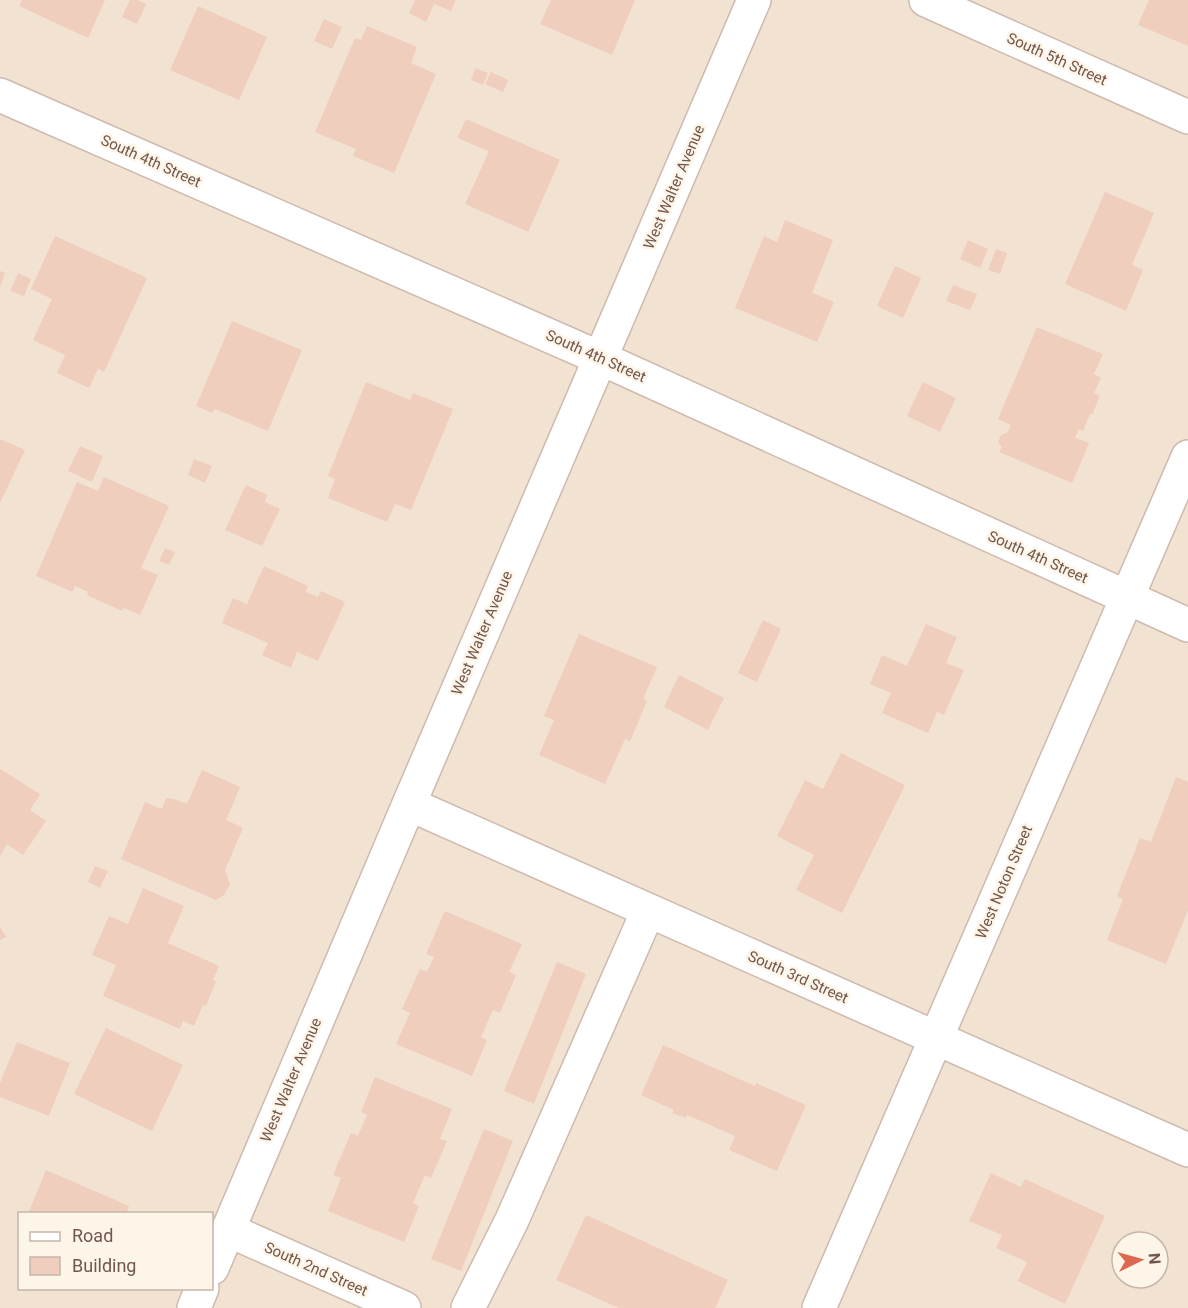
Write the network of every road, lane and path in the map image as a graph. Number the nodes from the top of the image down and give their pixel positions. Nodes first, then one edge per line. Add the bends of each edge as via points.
1 (754, 0) edge
2 (926, 0) edge
3 (0, 95) edge
4 (1188, 117) edge
5 (600, 358) junction
6 (1188, 457) edge
7 (1127, 598) junction
8 (1188, 625) edge
9 (409, 804) junction
10 (648, 911) junction
11 (936, 1038) junction
12 (1188, 1150) edge
13 (228, 1230) junction
14 (213, 1266) edge
15 (201, 1290) edge
16 (194, 1308) edge
17 (404, 1308) edge
18 (468, 1308) edge
19 (819, 1308) edge

1 - 5 street, West Walter Avenue
2 - 4 street, South 5th Street
3 - 5 street, South 4th Street
5 - 7 street, South 4th Street
5 - 9 street, West Walter Avenue
6 - 7 street, West Noton Street
7 - 8 street, South 4th Street
7 - 11 street, West Noton Street
9 - 10 street, South 3rd Street
9 - 13 street, West Walter Avenue
10 - 11 street, South 3rd Street
10 - 18 street via 513,1220
11 - 12 street, South 3rd Street
11 - 19 street, West Noton Street
13 - 14 street, West Walter Avenue
13 - 17 street, South 2nd Street
15 - 16 street

